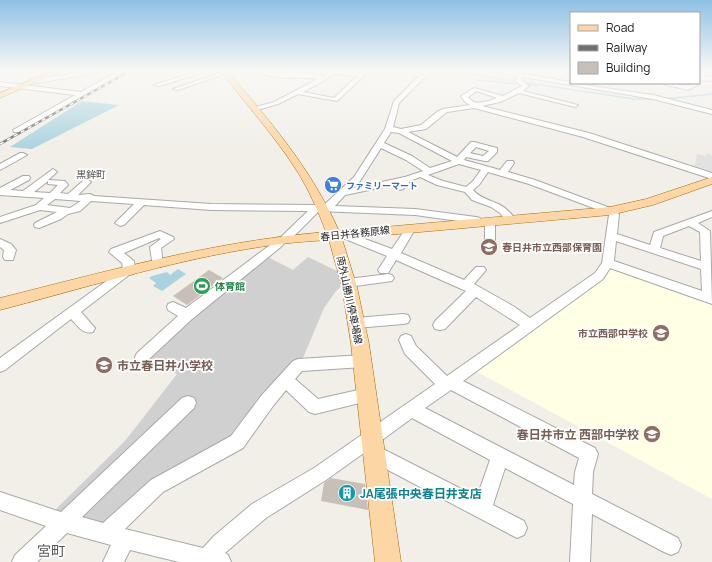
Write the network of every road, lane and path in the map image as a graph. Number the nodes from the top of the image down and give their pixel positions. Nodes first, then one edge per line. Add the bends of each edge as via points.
1 (76, 97) edge
2 (244, 97) edge
3 (286, 97) edge
4 (322, 97) edge
5 (339, 97) edge
6 (401, 97) edge
7 (465, 97) edge
8 (538, 97) edge
9 (656, 97) edge
10 (503, 98) edge
11 (570, 105) dead end
12 (478, 106) junction
13 (254, 109) junction
14 (712, 112) edge
15 (512, 116) junction
16 (542, 123) junction
17 (389, 128) junction
18 (16, 130) dead end
19 (401, 131) junction
20 (380, 144) junction
21 (464, 154) dead end
22 (23, 155) dead end
23 (458, 161) junction
24 (510, 163) dead end
25 (0, 167) edge
26 (486, 169) junction
27 (429, 171) junction
28 (53, 172) dead end
29 (420, 174) junction
30 (502, 174) junction
31 (16, 176) dead end
32 (712, 176) edge
33 (26, 178) junction
34 (407, 179) junction
35 (712, 180) edge
36 (41, 182) junction
37 (50, 182) dead end
38 (87, 182) dead end
39 (400, 187) dead end
40 (468, 190) junction
41 (0, 192) edge
42 (26, 193) junction
43 (344, 193) junction
44 (53, 195) junction
45 (71, 196) junction
46 (90, 197) junction
47 (142, 202) junction
48 (39, 207) junction
49 (322, 209) junction
50 (66, 210) junction
51 (610, 211) junction
52 (712, 214) edge
53 (0, 220) edge
54 (511, 220) junction
55 (480, 221) junction
56 (430, 222) dead end
57 (690, 222) junction
58 (120, 223) dead end
59 (39, 225) dead end
60 (409, 228) junction
61 (338, 234) junction
62 (612, 236) junction
63 (282, 240) junction
64 (490, 240) dead end
65 (0, 242) edge
66 (654, 250) junction
67 (394, 255) junction
68 (9, 257) dead end
69 (608, 263) junction
70 (158, 264) junction
71 (707, 267) junction
72 (480, 270) dead end
73 (127, 272) junction
74 (348, 283) junction
75 (471, 288) junction
76 (711, 299) edge
77 (0, 304) edge
78 (173, 307) dead end
79 (72, 312) junction
80 (187, 315) junction
81 (403, 319) dead end
82 (356, 323) junction
83 (440, 325) dead end
84 (530, 325) junction
85 (88, 328) dead end
86 (406, 340) dead end
87 (142, 357) dead end
88 (363, 361) junction
89 (0, 366) edge
90 (286, 379) junction
91 (448, 383) junction
92 (368, 395) junction
93 (188, 403) dead end
94 (412, 410) junction
95 (374, 445) junction
96 (500, 456) junction
97 (582, 499) junction
98 (0, 501) edge
99 (482, 510) junction
100 (63, 522) junction
101 (517, 528) dead end
102 (116, 536) junction
103 (670, 545) dead end
104 (217, 561) edge
105 (22, 562) edge
106 (113, 562) edge
107 (388, 562) edge
108 (580, 562) edge

1 - 18 street
2 - 13 main road, 南外山勝川停車場線
3 - 13 street via 271,105
4 - 5 street via 336,100
6 - 17 street via 396,102
7 - 12 street
8 - 11 street
9 - 14 street
10 - 12 street
12 - 15 street
12 - 19 street via 445,110 423,127
13 - 49 main road, 南外山勝川停車場線 via 309,180
15 - 16 street
15 - 16 street via 520,111 544,116 546,118
16 - 32 street
17 - 19 street
17 - 20 street
19 - 23 street
20 - 27 street
20 - 43 street via 357,179
21 - 23 street
22 - 25 street
23 - 26 street
23 - 27 street
24 - 30 street
26 - 30 street
26 - 40 street
27 - 29 street
28 - 36 street
29 - 34 street
29 - 40 street via 440,183
30 - 51 street via 532,182
31 - 33 street
33 - 36 street
33 - 41 street
34 - 39 street
34 - 43 street
35 - 51 main road, 春日井各務原線 via 649,202
36 - 42 street
37 - 44 street via 63,185
38 - 45 street
40 - 54 street via 475,198 503,211
41 - 42 street
42 - 44 street
43 - 49 street
44 - 45 street
44 - 48 street
45 - 46 street
46 - 47 street
46 - 50 street via 77,209
47 - 49 street via 211,208
47 - 58 street
48 - 50 street
48 - 53 street
49 - 55 street via 414,212
49 - 61 main road, 南外山勝川停車場線
49 - 63 street
50 - 59 street
51 - 54 main road, 春日井各務原線
51 - 62 street via 614,214
52 - 57 street
54 - 55 main road, 春日井各務原線
55 - 56 street
55 - 60 main road, 春日井各務原線
55 - 64 street
57 - 66 street via 658,234
57 - 71 street via 705,231
60 - 61 main road, 春日井各務原線
60 - 67 street
61 - 63 main road, 春日井各務原線
61 - 67 street
61 - 74 main road, 南外山勝川停車場線
62 - 66 street
62 - 69 street
63 - 70 main road, 春日井各務原線
63 - 80 street
65 - 68 street via 10,250
66 - 71 street
67 - 74 street via 386,274
67 - 75 street
69 - 76 street
69 - 84 street via 599,276
70 - 73 main road, 春日井各務原線
70 - 73 street via 155,247 169,240 160,234 115,252 128,261
71 - 76 street
72 - 75 street
73 - 77 main road, 春日井各務原線
73 - 79 street
74 - 82 main road, 南外山勝川停車場線
75 - 83 street
75 - 84 street via 509,309
78 - 80 street
79 - 85 street
79 - 89 street
80 - 87 street
81 - 82 street
82 - 88 main road, 南外山勝川停車場線
84 - 91 street
86 - 91 street via 410,350
88 - 90 street via 298,365
88 - 92 main road, 南外山勝川停車場線
90 - 92 street via 315,407
90 - 102 street via 237,442 157,486
91 - 94 street
91 - 97 street via 589,454 584,472
92 - 95 main road, 南外山勝川停車場線
93 - 100 street
94 - 95 street
94 - 96 street
95 - 99 street
95 - 104 street via 259,511 220,543
95 - 107 main road, 南外山勝川停車場線
96 - 97 street
96 - 99 street
97 - 103 street
97 - 108 street
98 - 100 street
99 - 101 street
100 - 102 street
100 - 105 street
102 - 104 street
102 - 106 street

